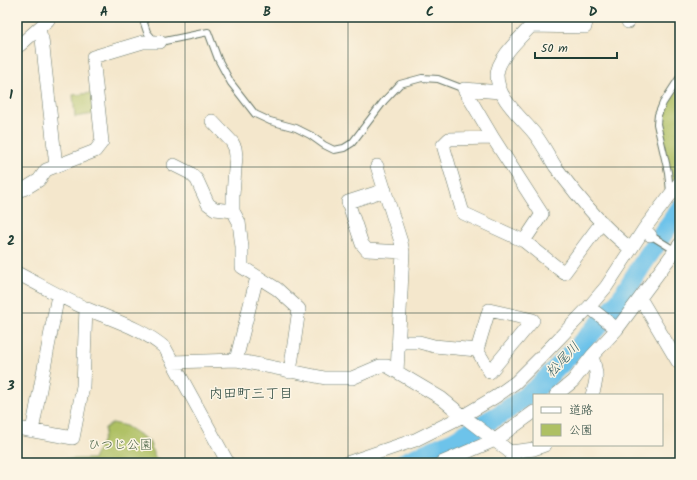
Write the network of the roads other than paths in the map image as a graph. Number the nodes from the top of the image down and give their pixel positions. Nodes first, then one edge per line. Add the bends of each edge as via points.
1 (142, 17) edge
2 (587, 17) edge
3 (48, 20) dead end
4 (38, 29) junction
5 (160, 42) junction
6 (17, 46) edge
7 (680, 77) edge
8 (464, 89) junction
9 (500, 92) junction
10 (212, 121) dead end
11 (493, 138) junction
12 (174, 165) dead end
13 (56, 166) junction
14 (377, 166) dead end
15 (680, 182) edge
16 (385, 190) junction
17 (17, 191) edge
18 (670, 195) junction
19 (233, 211) junction
20 (602, 222) junction
21 (647, 232) junction
22 (524, 241) junction
23 (631, 249) junction
24 (677, 249) edge
25 (403, 252) junction
26 (17, 273) edge
27 (257, 277) junction
28 (58, 295) junction
29 (640, 298) junction
30 (86, 308) junction
31 (591, 308) junction
32 (616, 328) junction
33 (398, 342) junction
34 (477, 350) junction
35 (592, 356) junction
36 (236, 360) junction
37 (173, 362) junction
38 (678, 362) dead end
39 (290, 372) junction
40 (397, 372) junction
41 (557, 394) edge
42 (592, 394) edge
43 (533, 413) edge
44 (466, 418) junction
45 (17, 428) edge
46 (32, 431) junction
47 (493, 438) junction
48 (543, 446) edge
49 (513, 458) edge
50 (228, 463) edge
51 (347, 463) edge
52 (441, 463) edge

1 - 5 lane via 147,32
2 - 9 street via 585,28 531,26 504,56 499,66 497,82
3 - 4 street
4 - 6 street
4 - 13 street via 42,39
5 - 8 lane via 208,32 231,83 255,114 296,128 334,150 352,143 384,100 400,84 422,78 438,78
5 - 13 street via 143,42 93,57 102,142 95,151
7 - 18 lane via 663,103 657,124 668,172
8 - 9 street
8 - 11 street
9 - 20 street via 534,134 555,166
10 - 19 street via 235,148
11 - 22 street via 542,214
11 - 22 street via 449,139 443,145 463,213
12 - 19 street via 190,173 208,204 215,209
13 - 17 street via 46,170 39,180
14 - 16 street
15 - 18 street
16 - 25 street
16 - 25 street via 348,202 362,244 367,250
18 - 21 street
19 - 27 street via 239,222 242,267
20 - 22 street via 564,273
20 - 23 street via 616,238
21 - 23 street
21 - 24 lane
23 - 31 street
24 - 29 street
25 - 33 street
26 - 28 street
27 - 36 street
27 - 39 street via 277,289 299,309
28 - 30 street
28 - 46 street
29 - 32 street
29 - 38 street
30 - 37 street via 154,339
30 - 46 street via 83,386 73,438
31 - 32 street
31 - 44 street via 516,382
32 - 35 street
33 - 34 street via 419,342
33 - 40 street
34 - 34 street via 490,372 533,320 489,310
35 - 41 street via 572,381
35 - 42 street via 597,372
36 - 37 street
36 - 39 street
37 - 50 street
39 - 40 street via 325,378 352,378 380,366 387,366
40 - 44 street via 441,398
43 - 47 street
44 - 47 street
44 - 51 street via 415,440
45 - 46 street
47 - 49 street
47 - 52 street
48 - 49 street

